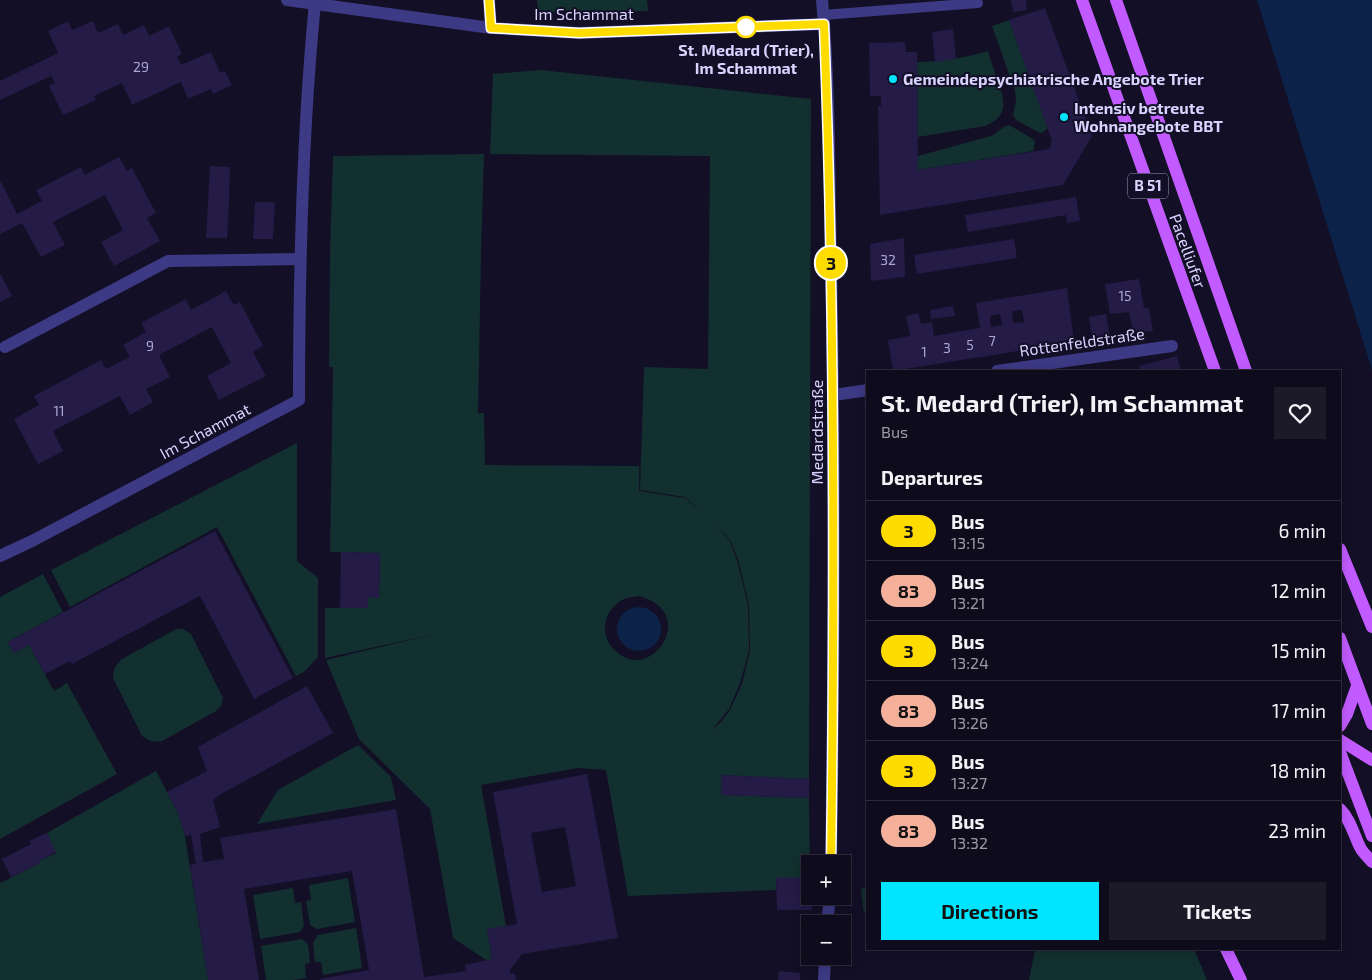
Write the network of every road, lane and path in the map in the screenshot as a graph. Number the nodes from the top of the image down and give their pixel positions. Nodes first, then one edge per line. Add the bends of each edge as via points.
1 (286, 0) edge
2 (489, 0) edge
3 (822, 0) edge
4 (1082, 0) edge
5 (1116, 0) edge
6 (315, 3) junction
7 (978, 3) dead end
8 (824, 19) junction
9 (491, 28) junction
10 (300, 259) junction
11 (1172, 346) dead end
12 (5, 347) dead end
13 (1004, 370) edge
14 (1215, 370) edge
15 (1246, 370) edge
16 (866, 390) edge
17 (834, 395) junction
18 (1341, 551) edge
19 (0, 556) edge
20 (1372, 628) edge
21 (1341, 641) edge
22 (1357, 686) junction
23 (1341, 724) edge
24 (1372, 724) edge
25 (1341, 741) edge
26 (1341, 755) edge
27 (1372, 760) edge
28 (1341, 810) edge
29 (1372, 836) edge
30 (831, 855) edge
31 (1372, 862) edge
32 (1226, 950) edge
33 (825, 965) edge
34 (824, 980) edge
35 (1241, 980) edge

1 - 6 street, Im Schammat
2 - 9 street
3 - 8 street, Medardstraße
4 - 14 main road, Pacelliufer / B 51
5 - 15 main road, Pacelliufer / B 51
6 - 9 street, Im Schammat
6 - 10 street, Im Schammat
7 - 8 lane
8 - 9 street, Im Schammat via 579,33
8 - 17 street, Medardstraße
10 - 12 street via 168,261
10 - 19 street, Im Schammat via 299,400
11 - 13 street, Rottenfeldstraße
16 - 17 street
17 - 30 street, Medardstraße
18 - 20 main road
21 - 22 main road
22 - 23 main road
22 - 24 main road
25 - 27 main road
26 - 29 main road
28 - 31 main road
32 - 35 main road
33 - 34 street

